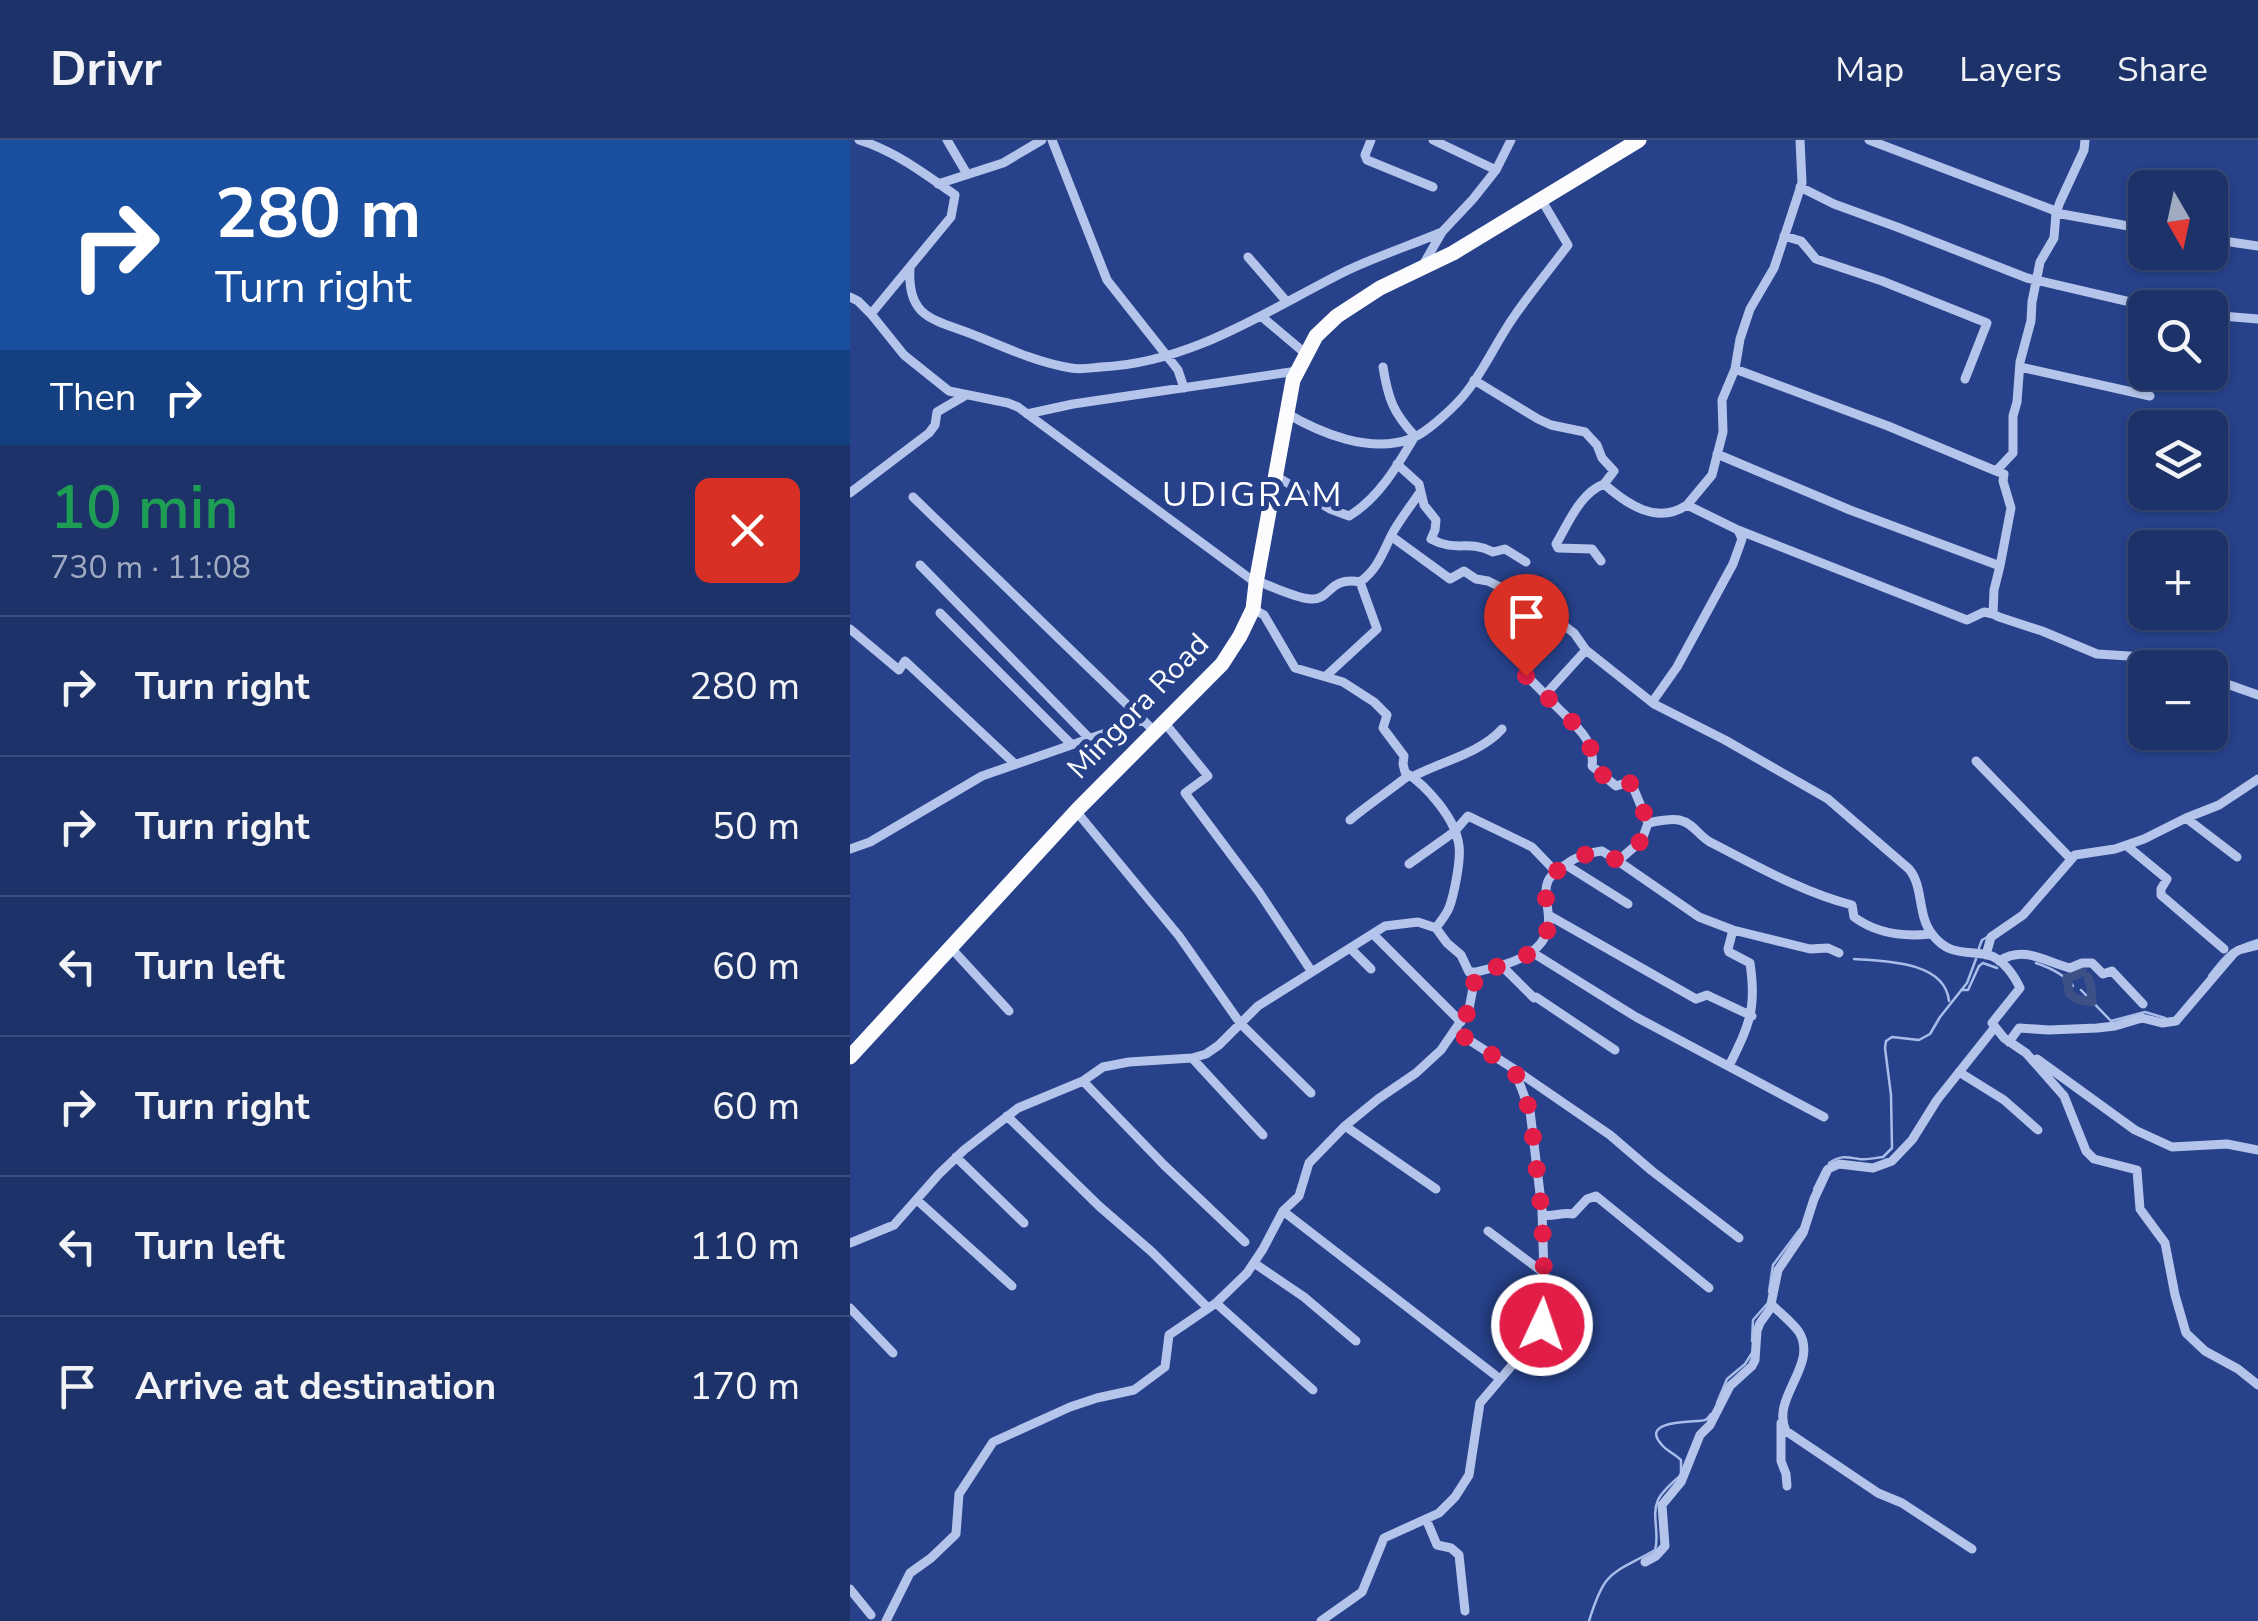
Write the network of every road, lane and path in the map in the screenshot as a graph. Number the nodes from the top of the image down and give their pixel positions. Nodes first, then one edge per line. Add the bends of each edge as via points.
1 (859, 140) edge
2 (947, 140) edge
3 (1042, 140) edge
4 (1052, 140) edge
5 (1372, 140) edge
6 (1433, 140) edge
7 (1512, 140) edge
8 (1639, 140) edge
9 (1800, 140) edge
10 (1869, 140) edge
11 (2085, 140) edge
12 (1496, 170) junction
13 (967, 174) junction
14 (938, 184) junction
15 (1433, 187) dead end
16 (1800, 187) junction
17 (1541, 199) junction
18 (2056, 213) junction
19 (2128, 227) edge
20 (1442, 232) junction
21 (1784, 236) junction
22 (2228, 242) edge
23 (2258, 246) edge
24 (1248, 256) dead end
25 (910, 268) junction
26 (1422, 268) junction
27 (2038, 281) junction
28 (850, 297) edge
29 (2128, 300) edge
30 (1287, 302) junction
31 (871, 314) junction
32 (1261, 316) junction
33 (2228, 316) edge
34 (2258, 319) edge
35 (1306, 354) junction
36 (1168, 356) junction
37 (1383, 367) dead end
38 (2020, 367) junction
39 (1735, 369) junction
40 (1297, 371) junction
41 (1965, 379) dead end
42 (1474, 380) junction
43 (1184, 388) junction
44 (966, 395) junction
45 (2150, 396) dead end
46 (1027, 414) junction
47 (1286, 414) junction
48 (1415, 436) junction
49 (1717, 454) junction
50 (1397, 464) junction
51 (1996, 470) junction
52 (1276, 476) junction
53 (1604, 484) junction
54 (1420, 492) junction
55 (850, 493) edge
56 (913, 497) dead end
57 (1688, 505) junction
58 (1738, 530) junction
59 (1391, 536) junction
60 (1431, 538) junction
61 (1417, 555) junction
62 (1601, 561) dead end
63 (1526, 562) dead end
64 (920, 566) dead end
65 (2000, 566) junction
66 (1256, 582) junction
67 (1360, 582) junction
68 (1253, 610) junction
69 (940, 613) dead end
70 (1994, 614) junction
71 (850, 629) edge
72 (1586, 650) junction
73 (2128, 656) edge
74 (1326, 676) junction
75 (1526, 676) dead end
76 (2228, 684) edge
77 (1545, 695) junction
78 (2258, 695) edge
79 (1654, 704) junction
80 (1154, 724) junction
81 (1502, 729) dead end
82 (1090, 739) junction
83 (1072, 744) junction
84 (1976, 761) dead end
85 (1015, 764) junction
86 (1411, 776) junction
87 (2258, 779) edge
88 (1076, 811) junction
89 (2186, 818) junction
90 (1350, 820) dead end
91 (1648, 822) junction
92 (1454, 832) junction
93 (2127, 846) junction
94 (850, 850) edge
95 (2237, 857) dead end
96 (2071, 860) junction
97 (1618, 861) junction
98 (1409, 864) dead end
99 (1566, 865) junction
100 (1556, 872) junction
101 (1628, 904) dead end
102 (1550, 916) junction
103 (1436, 928) junction
104 (1733, 930) junction
105 (1373, 934) junction
106 (1931, 934) junction
107 (2258, 946) edge
108 (951, 948) junction
109 (1350, 948) junction
110 (2224, 949) dead end
111 (1530, 951) junction
112 (1839, 953) dead end
113 (1986, 954) junction
114 (1999, 961) junction
115 (1502, 966) junction
116 (1371, 969) dead end
117 (1312, 972) junction
118 (1476, 972) junction
119 (2143, 1004) dead end
120 (1009, 1011) dead end
121 (1752, 1016) junction
122 (1240, 1023) junction
123 (1458, 1026) junction
124 (1995, 1027) junction
125 (2008, 1042) junction
126 (1614, 1050) dead end
127 (2026, 1053) junction
128 (850, 1057) edge
129 (1192, 1058) junction
130 (1729, 1066) junction
131 (1514, 1069) junction
132 (1959, 1072) junction
133 (1083, 1081) junction
134 (1311, 1093) dead end
135 (1007, 1116) junction
136 (1824, 1117) dead end
137 (1345, 1126) junction
138 (2038, 1130) dead end
139 (1263, 1135) dead end
140 (2258, 1150) edge
141 (956, 1157) junction
142 (1436, 1189) dead end
143 (918, 1200) junction
144 (1283, 1211) junction
145 (1542, 1215) junction
146 (1024, 1223) dead end
147 (1488, 1231) dead end
148 (1739, 1238) dead end
149 (1246, 1242) dead end
150 (850, 1243) edge
151 (1254, 1262) junction
152 (1544, 1273) junction
153 (1012, 1286) dead end
154 (1709, 1288) dead end
155 (1543, 1295) junction
156 (1771, 1304) junction
157 (1212, 1306) junction
158 (850, 1308) edge
159 (1576, 1314) dead end
160 (1356, 1342) dead end
161 (893, 1353) dead end
162 (1495, 1375) dead end
163 (2258, 1385) edge
164 (1313, 1390) dead end
165 (1782, 1420) junction
166 (1787, 1486) dead end
167 (1426, 1518) junction
168 (1972, 1549) dead end
169 (1645, 1562) dead end
170 (850, 1589) edge
171 (1465, 1611) dead end
172 (870, 1615) dead end
173 (886, 1621) edge
174 (1321, 1621) edge

1 - 14 street
2 - 13 street
3 - 13 street
4 - 36 street via 1108,280
5 - 15 street via 1367,160
6 - 12 street
7 - 12 street
8 - 17 highway, Mingora Road
9 - 16 street
10 - 18 street
11 - 18 street
12 - 20 street
13 - 14 street
14 - 25 street via 955,196 951,217
16 - 21 street
16 - 27 street
17 - 26 highway, Mingora Road
17 - 42 street via 1568,245
18 - 19 street
18 - 27 street
20 - 26 street
20 - 30 street
21 - 39 street via 1750,309
21 - 41 street via 1801,241 1816,259 1987,323
22 - 23 street
24 - 30 street
25 - 31 street
25 - 36 street via 909,289 918,308 1014,352 1074,369
26 - 35 highway, Mingora Road via 1337,316
27 - 29 street
27 - 38 street
28 - 31 street
30 - 32 street
31 - 44 street via 904,355 948,392
32 - 35 street
32 - 36 street
33 - 34 street
35 - 40 highway, Mingora Road
36 - 43 street
37 - 48 street via 1388,398
38 - 45 street
38 - 51 street via 2013,453
39 - 49 street via 1722,400
39 - 51 street
40 - 43 street
40 - 47 highway, Mingora Road
42 - 48 street via 1444,416
42 - 53 street via 1538,419 1585,432 1614,471
43 - 46 street
44 - 46 street via 1008,402
44 - 55 street via 937,412 929,432
46 - 66 street
47 - 48 street via 1346,440 1380,444
47 - 52 highway, Mingora Road
48 - 50 street
49 - 57 street via 1712,475
49 - 65 street
50 - 52 street via 1349,516
50 - 54 street
51 - 65 street via 2004,474 2012,508
52 - 66 highway, Mingora Road
53 - 57 street via 1645,512
53 - 62 street via 1592,490 1556,544 1592,549
54 - 59 street
54 - 60 street via 1436,520
56 - 80 street
57 - 58 street
58 - 70 street via 1968,620
58 - 79 street via 1742,539 1733,564
59 - 61 street
59 - 67 street via 1384,556
60 - 61 street
60 - 63 street via 1452,548 1505,549
61 - 72 street via 1450,578 1464,571 1520,597 1574,633
64 - 82 street
65 - 70 street
66 - 67 street via 1310,599 1345,580
66 - 68 highway, Mingora Road
67 - 74 street via 1377,629
68 - 74 street via 1264,615 1291,664
68 - 80 highway, Mingora Road via 1222,664
69 - 83 street
70 - 73 street via 2097,654
71 - 85 street via 899,670 905,661
72 - 77 street
72 - 79 street
74 - 86 street via 1387,715 1383,728
75 - 77 street
76 - 78 street
77 - 91 street via 1586,738 1592,766 1616,786 1629,782
79 - 106 street via 1837,806 1916,877
80 - 82 street
80 - 88 highway, Mingora Road
80 - 117 street via 1208,776 1185,793
81 - 86 street
82 - 83 street
83 - 85 street
84 - 96 street
85 - 94 street
86 - 90 street
86 - 92 street via 1446,812
87 - 89 street
88 - 108 highway, Mingora Road
88 - 122 street
89 - 93 street
89 - 95 street
91 - 97 street via 1642,840
91 - 106 street via 1692,826 1706,840 1804,890 1852,904 1854,916 1870,927 1903,936
92 - 98 street
92 - 100 street via 1468,816 1532,847
92 - 103 street via 1456,876
93 - 96 street
93 - 110 street via 2167,878 2161,895
96 - 113 street via 2022,915 1991,938
97 - 99 street via 1602,851
97 - 104 street via 1699,917
99 - 100 street
99 - 101 street
100 - 102 street via 1546,884
102 - 111 street via 1541,943
102 - 121 street via 1696,999 1707,995
103 - 105 street via 1418,922
103 - 118 street via 1468,972
104 - 112 street
104 - 121 street via 1728,949 1750,963
105 - 109 street
105 - 123 street
106 - 113 street via 1960,953
107 - 125 street via 2234,953 2176,1021 2026,1026
108 - 120 street
108 - 128 highway, Mingora Road
109 - 116 street
109 - 117 street
111 - 115 street
111 - 130 street
113 - 114 street
114 - 119 street via 2022,954 2065,968 2092,963 2103,974 2112,971
114 - 124 street via 2020,988
115 - 118 street
115 - 126 street via 1534,998
117 - 122 street
118 - 123 street via 1470,1009
121 - 130 street
122 - 129 street via 1219,1045
122 - 134 street
123 - 131 street
123 - 137 street via 1416,1073
124 - 125 street
124 - 132 street
125 - 127 street
127 - 140 street via 2134,1130 2172,1147
127 - 163 street via 2064,1096 2086,1151 2137,1170 2140,1208 2164,1243 2186,1332
129 - 133 street via 1103,1067
129 - 139 street
130 - 136 street
131 - 145 street via 1530,1111
131 - 148 street via 1610,1134
132 - 138 street
132 - 156 street via 1892,1162 1828,1170 1803,1233 1778,1270
133 - 135 street
133 - 149 street
135 - 141 street
135 - 157 street
137 - 142 street
137 - 144 street via 1309,1163 1299,1196
141 - 143 street
141 - 146 street
143 - 150 street via 894,1226
143 - 153 street
144 - 151 street
144 - 162 street
145 - 152 street
145 - 154 street via 1573,1214 1596,1196
147 - 152 street
151 - 157 street
151 - 160 street
152 - 155 street
155 - 159 street
155 - 167 street via 1542,1325 1480,1403 1469,1474 1456,1497
156 - 165 street via 1803,1343
156 - 169 street via 1760,1323 1755,1360 1730,1386 1681,1482 1662,1505 1665,1546
157 - 164 street
157 - 173 street via 1169,1336 1165,1367 1134,1390 1070,1407 993,1442 959,1494 956,1534 910,1573
158 - 161 street
165 - 166 street
165 - 168 street via 1786,1430 1878,1493
167 - 171 street via 1437,1545 1459,1555
167 - 174 street via 1384,1538 1362,1592
170 - 172 street

